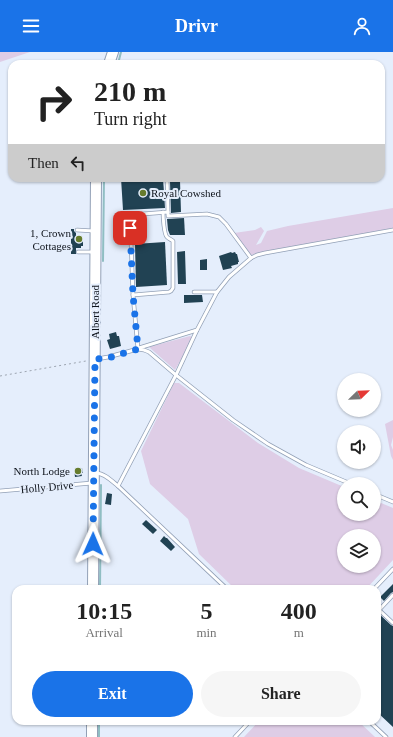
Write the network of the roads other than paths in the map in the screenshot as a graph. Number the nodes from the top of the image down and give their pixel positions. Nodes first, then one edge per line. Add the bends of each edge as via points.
1 (96, 182) edge
2 (167, 182) edge
3 (163, 212) junction
4 (168, 212) junction
5 (77, 230) dead end
6 (393, 230) edge
7 (95, 231) junction
8 (78, 252) dead end
9 (95, 252) junction
10 (251, 258) junction
11 (194, 292) dead end
12 (217, 292) junction
13 (133, 295) junction
14 (197, 330) junction
15 (138, 349) junction
16 (95, 359) junction
17 (176, 374) junction
18 (94, 478) junction
19 (337, 478) edge
20 (118, 486) junction
21 (0, 492) edge
22 (381, 497) edge
23 (393, 502) edge
24 (393, 569) edge
25 (93, 585) edge
26 (223, 585) edge
27 (378, 585) edge
28 (393, 595) edge
29 (381, 608) edge
30 (381, 612) edge
31 (393, 623) edge
32 (92, 725) edge
33 (246, 725) edge
34 (373, 725) edge
35 (92, 737) edge
36 (235, 737) edge
37 (386, 737) edge

1 - 7 main road, Albert Road
2 - 4 lane
3 - 4 lane
3 - 13 lane via 130,215
3 - 13 lane via 165,233 173,241 173,288 167,293
4 - 10 lane via 168,216 207,214 219,217
5 - 7 lane
6 - 10 lane via 265,253
7 - 9 main road, Albert Road
8 - 9 lane
9 - 16 main road, Albert Road
10 - 12 lane via 229,277
11 - 12 lane
12 - 14 lane
13 - 15 lane
14 - 15 lane
14 - 17 lane
15 - 16 lane
15 - 17 lane via 149,352
16 - 18 main road, Albert Road
17 - 19 lane via 233,420 268,444
17 - 20 lane
18 - 20 lane via 100,473
18 - 21 lane, Holly Drive
18 - 25 main road, Albert Road
20 - 26 lane
22 - 23 lane
24 - 27 lane
28 - 29 lane
30 - 31 lane
32 - 35 main road
33 - 36 lane
34 - 37 lane

